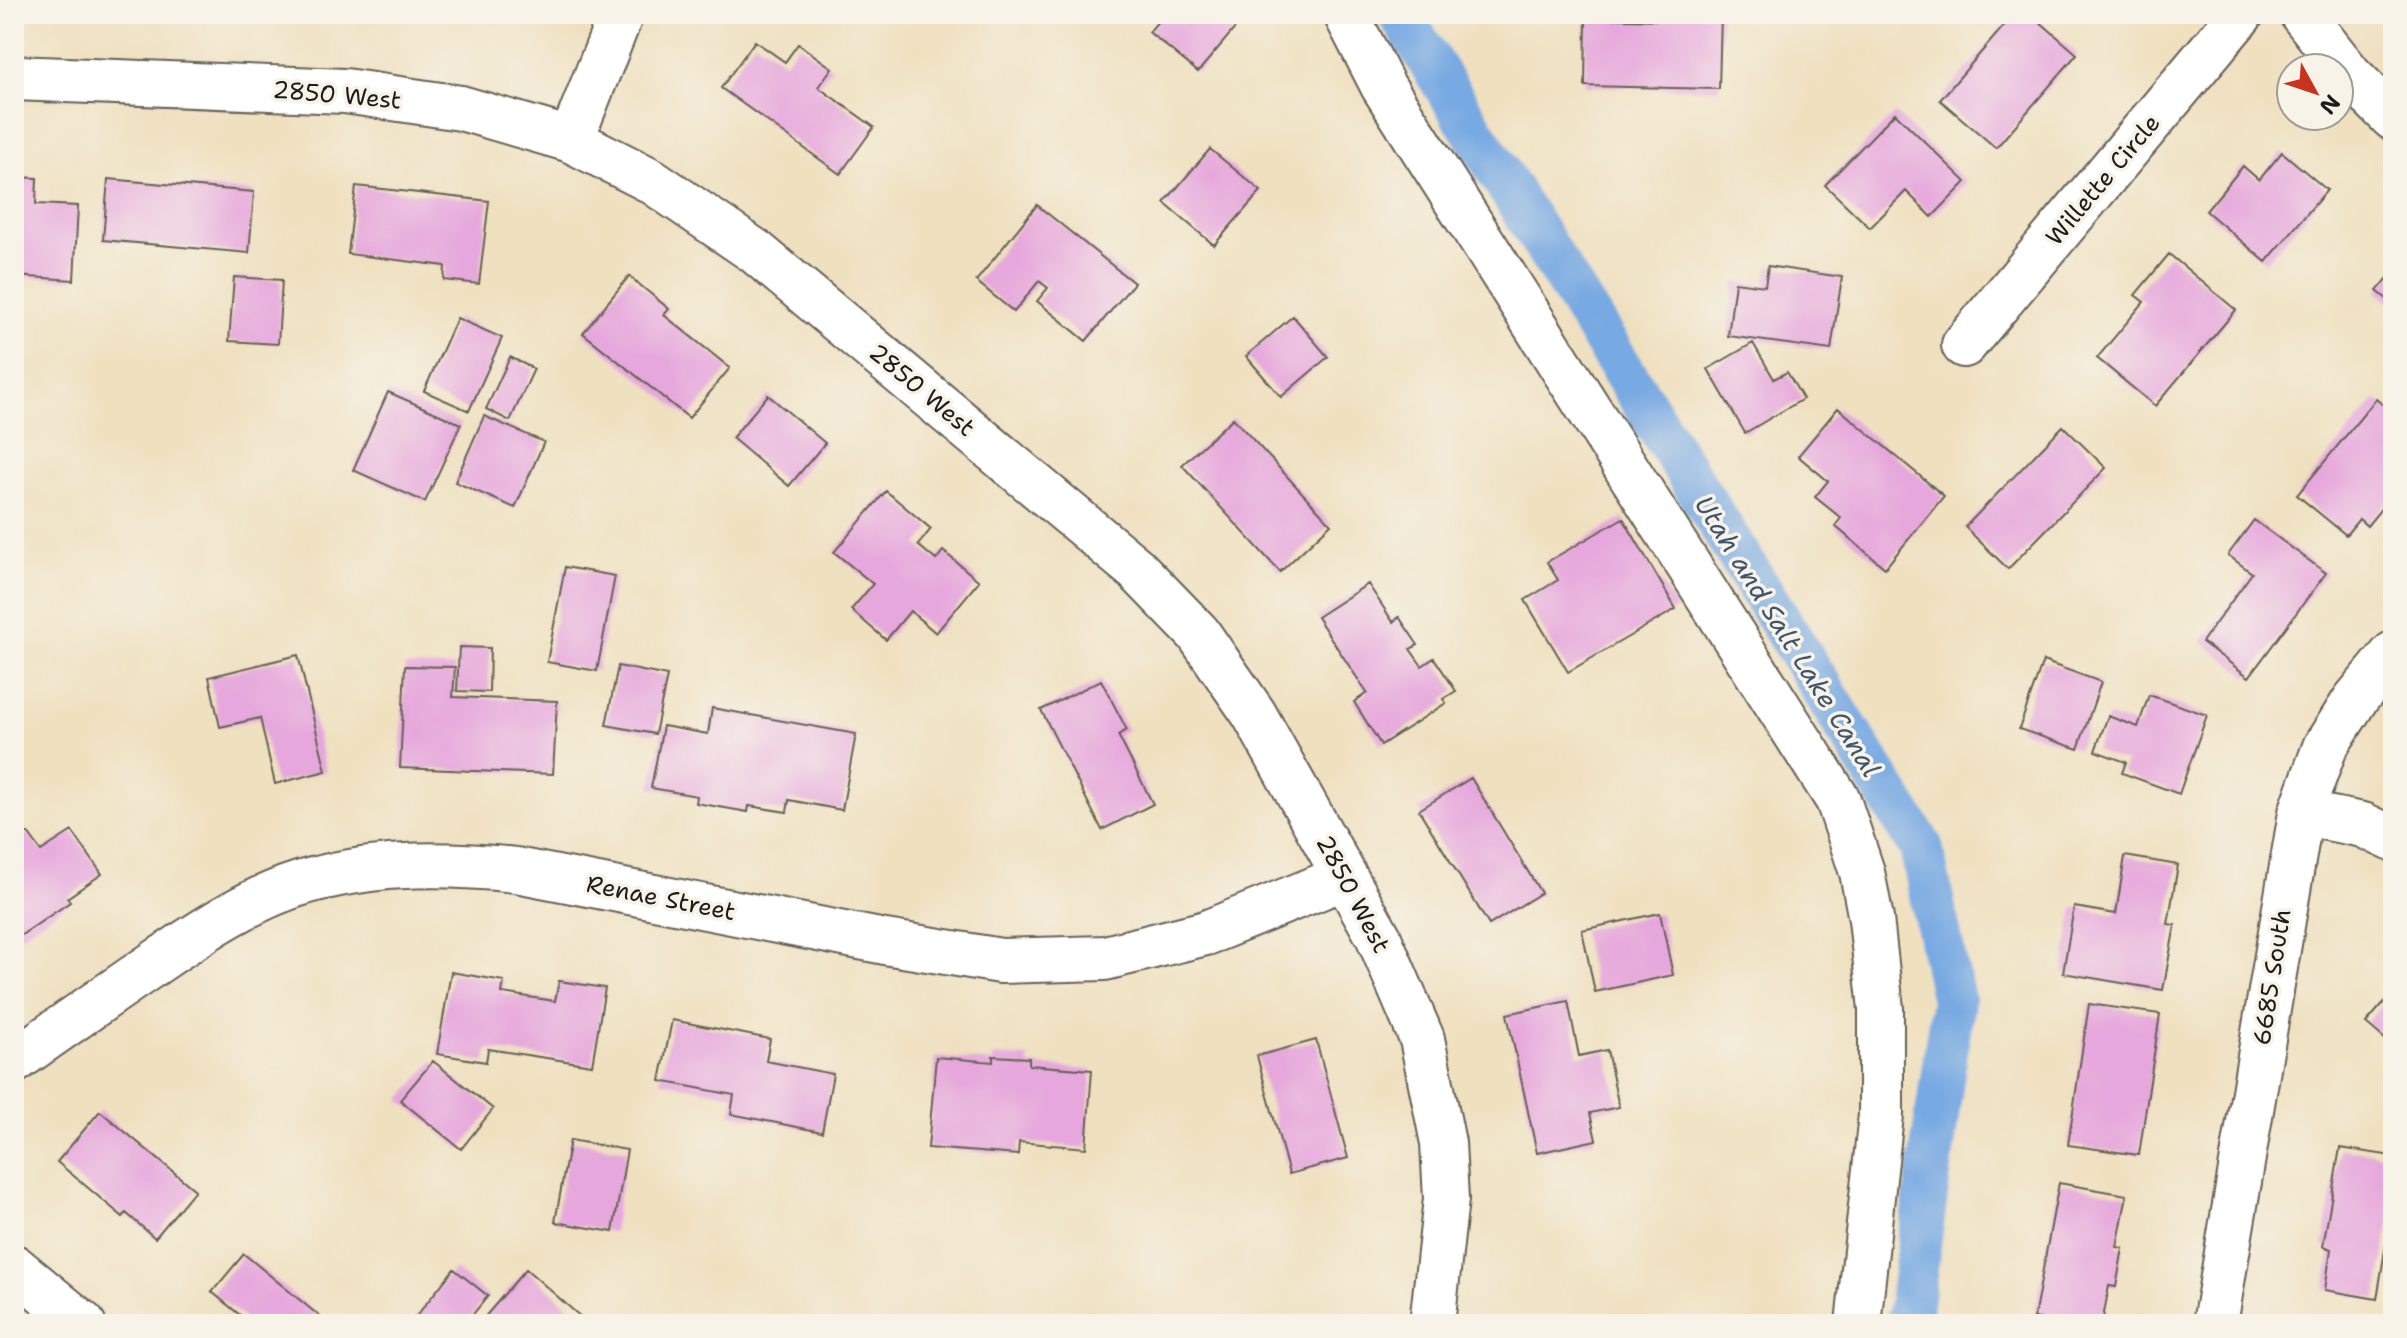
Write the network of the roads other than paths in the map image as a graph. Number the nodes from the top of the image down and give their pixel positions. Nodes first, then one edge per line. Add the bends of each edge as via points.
1 (621, 14) edge
2 (1346, 14) edge
3 (2241, 14) edge
4 (2302, 14) edge
5 (14, 78) edge
6 (2393, 118) edge
7 (571, 140) junction
8 (1964, 345) dead end
9 (2393, 654) edge
10 (2301, 813) junction
11 (2393, 839) edge
12 (1345, 877) junction
13 (14, 1061) edge
14 (14, 1267) edge
15 (83, 1324) edge
16 (1432, 1324) edge
17 (1858, 1324) edge
18 (2215, 1324) edge

1 - 7 street
2 - 17 street via 1383,86 1838,800 1862,872 1881,1009 1881,1115
3 - 8 street, Willette Circle
4 - 6 street via 2350,75
5 - 7 street, 2850 West via 345,91 461,108
7 - 12 street, 2850 West via 652,181 756,252 1136,569 1198,633 1254,714
9 - 10 street, 6685 South via 2325,747
10 - 11 street via 2363,825
10 - 18 street, 6685 South
12 - 13 street, Renae Street via 1206,933 1163,944 1105,958 1001,961 516,870 455,864 393,866 315,879 223,917
12 - 16 street, 2850 West via 1378,936 1422,1039 1443,1143 1446,1199
14 - 15 street

